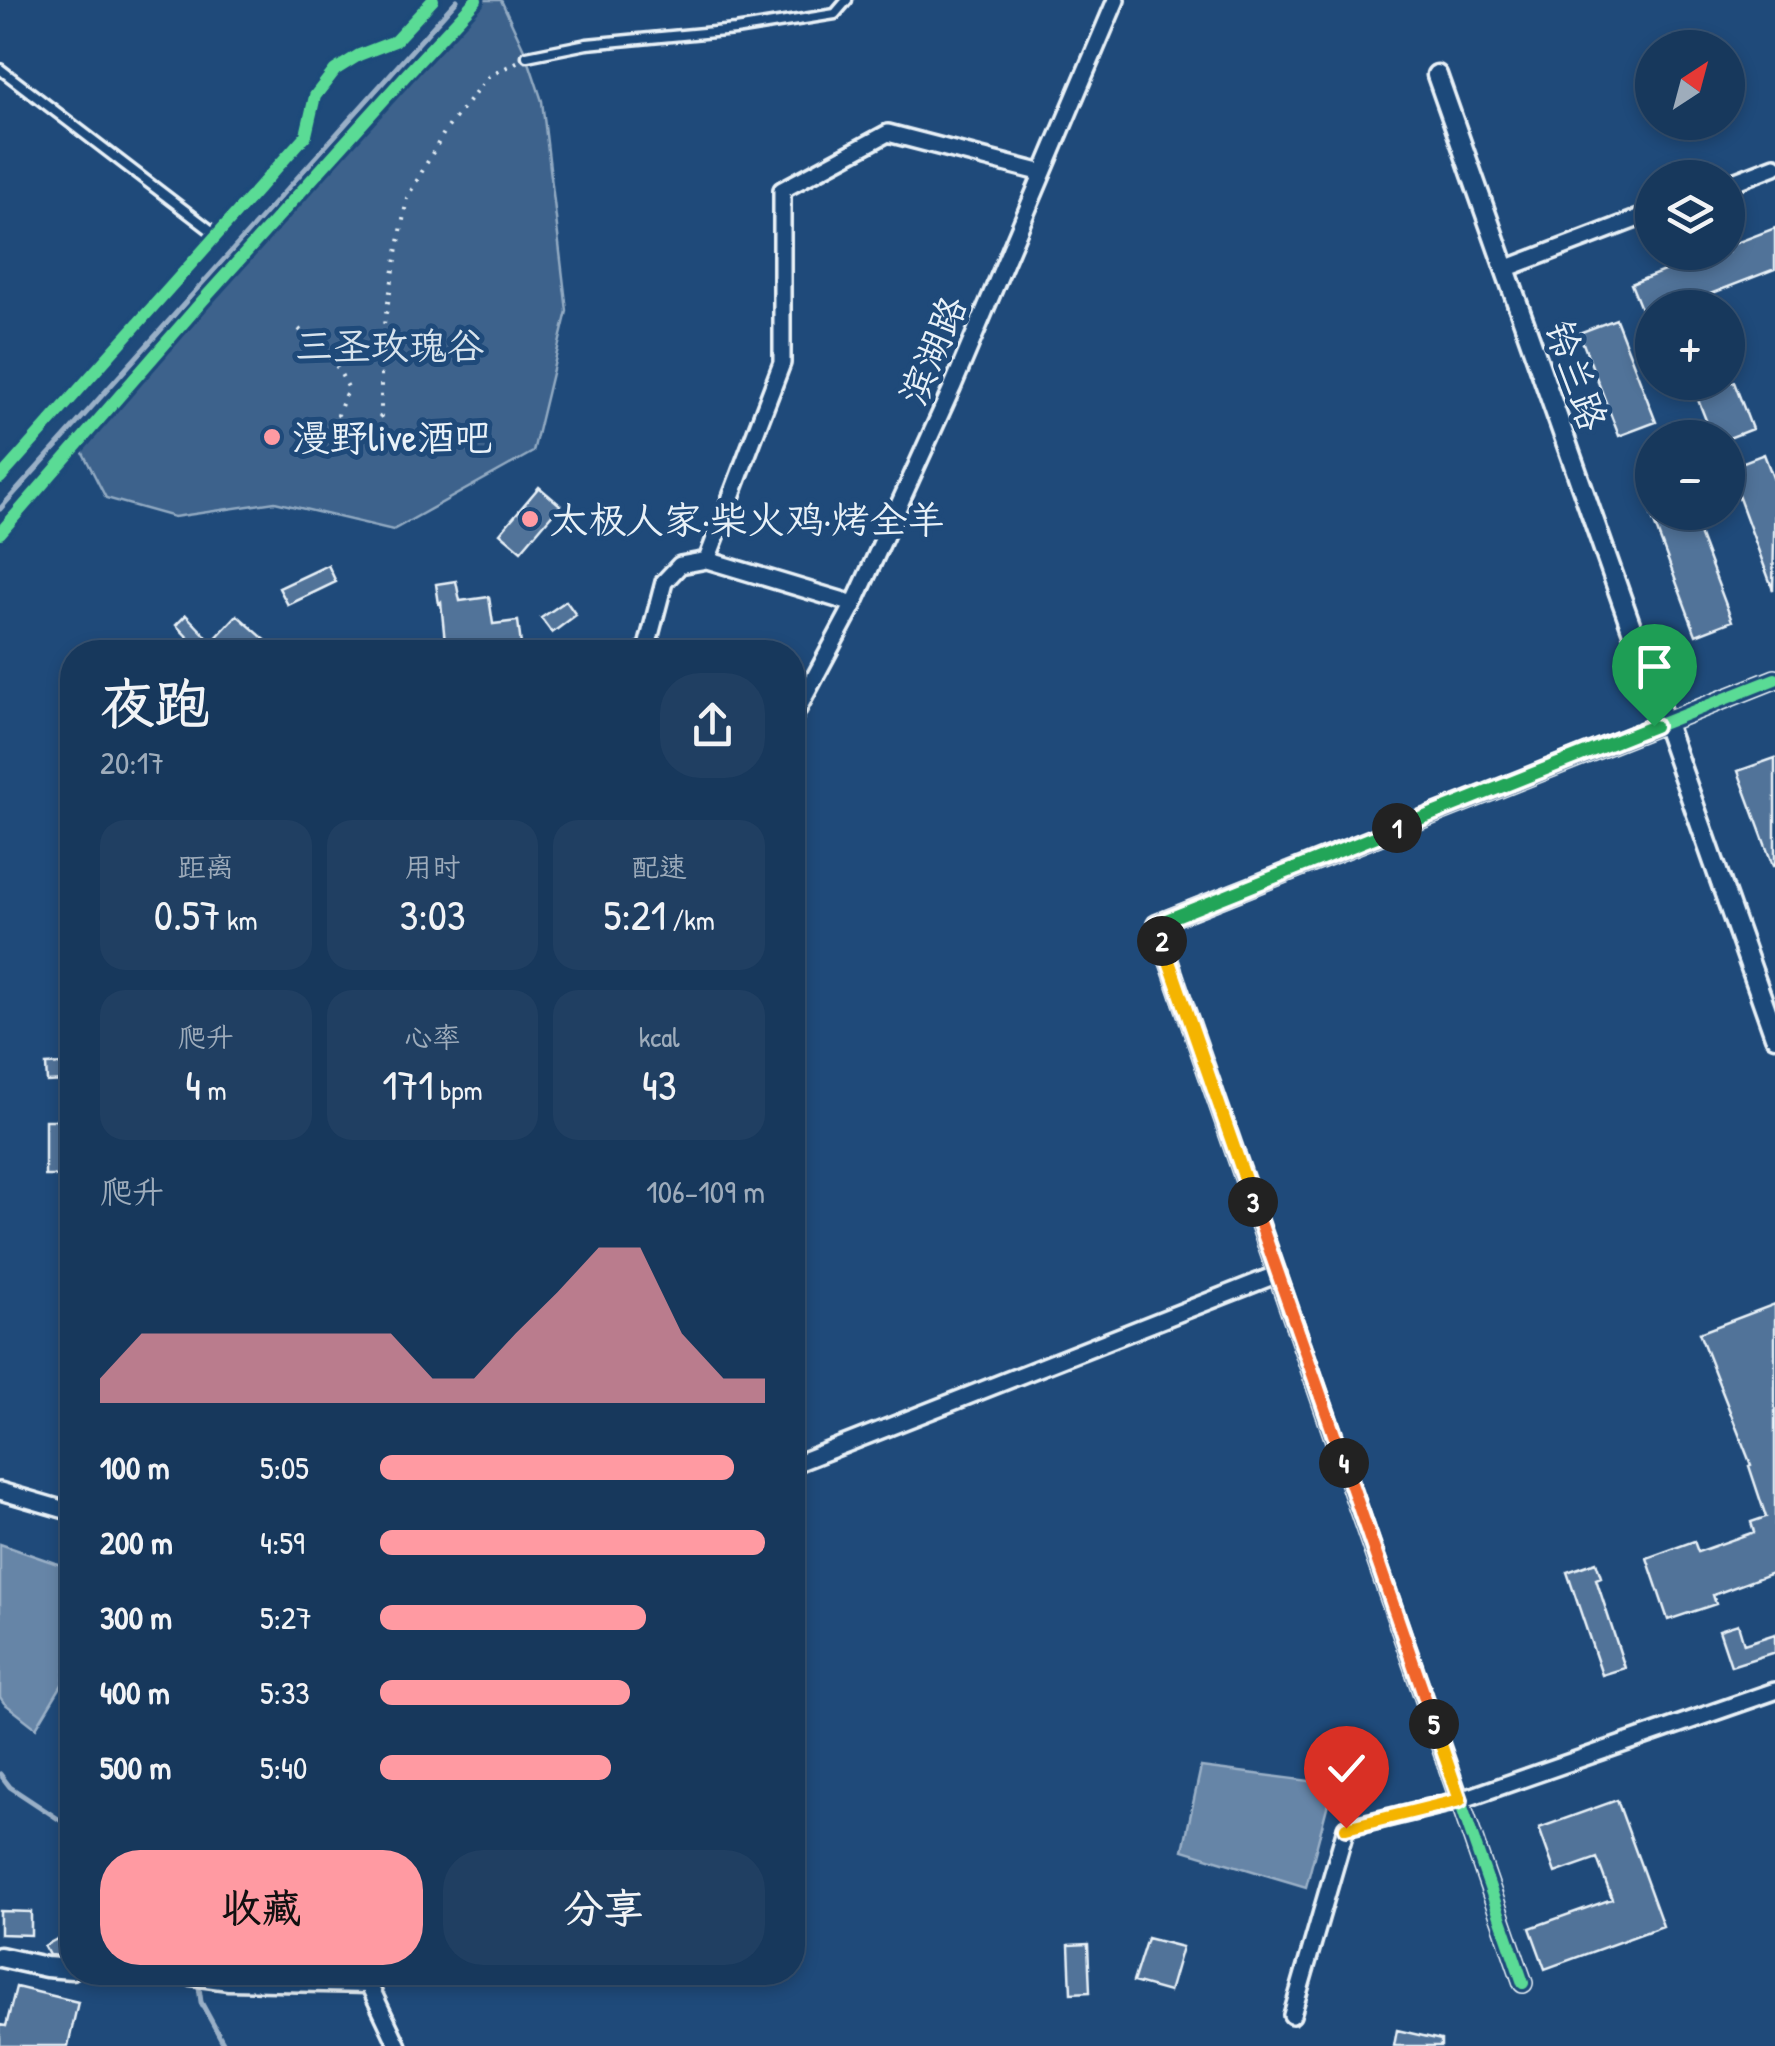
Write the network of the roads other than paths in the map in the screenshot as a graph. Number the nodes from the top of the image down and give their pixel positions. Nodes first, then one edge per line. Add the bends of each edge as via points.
1 (847, 0) edge
2 (1110, 3) edge
3 (527, 56) road end
4 (0, 69) edge
5 (1437, 75) dead end
6 (1775, 166) edge
7 (1043, 172) junction
8 (1745, 177) edge
9 (1635, 219) edge
10 (218, 235) dead end
11 (1505, 269) junction
12 (707, 560) junction
13 (854, 604) junction
14 (649, 640) edge
15 (1775, 679) edge
16 (805, 696) edge
17 (1664, 721) junction
18 (1775, 1036) edge
19 (1278, 1274) junction
20 (805, 1460) edge
21 (0, 1491) edge
22 (60, 1508) edge
23 (1775, 1691) edge
24 (1460, 1800) junction
25 (0, 1957) edge
26 (60, 1968) edge
27 (1523, 1983) dead end
28 (369, 1985) edge
29 (1292, 2015) dead end
30 (398, 2046) edge

1 - 3 lane via 835,14
2 - 7 street, 滨湖路
4 - 10 lane
5 - 11 street, 铃兰路
6 - 8 street
7 - 12 street via 888,133 782,190 782,363
7 - 13 street, 滨湖路
9 - 11 street
11 - 17 street, 铃兰路
12 - 13 street
12 - 14 street via 680,565 664,582
13 - 16 street, 滨湖路
15 - 17 street
17 - 18 street, 铃兰路
17 - 19 street via 1156,924
19 - 20 street
19 - 24 street
21 - 22 street
23 - 24 street
24 - 27 street
24 - 29 street via 1346,1828
25 - 26 street
28 - 30 street

